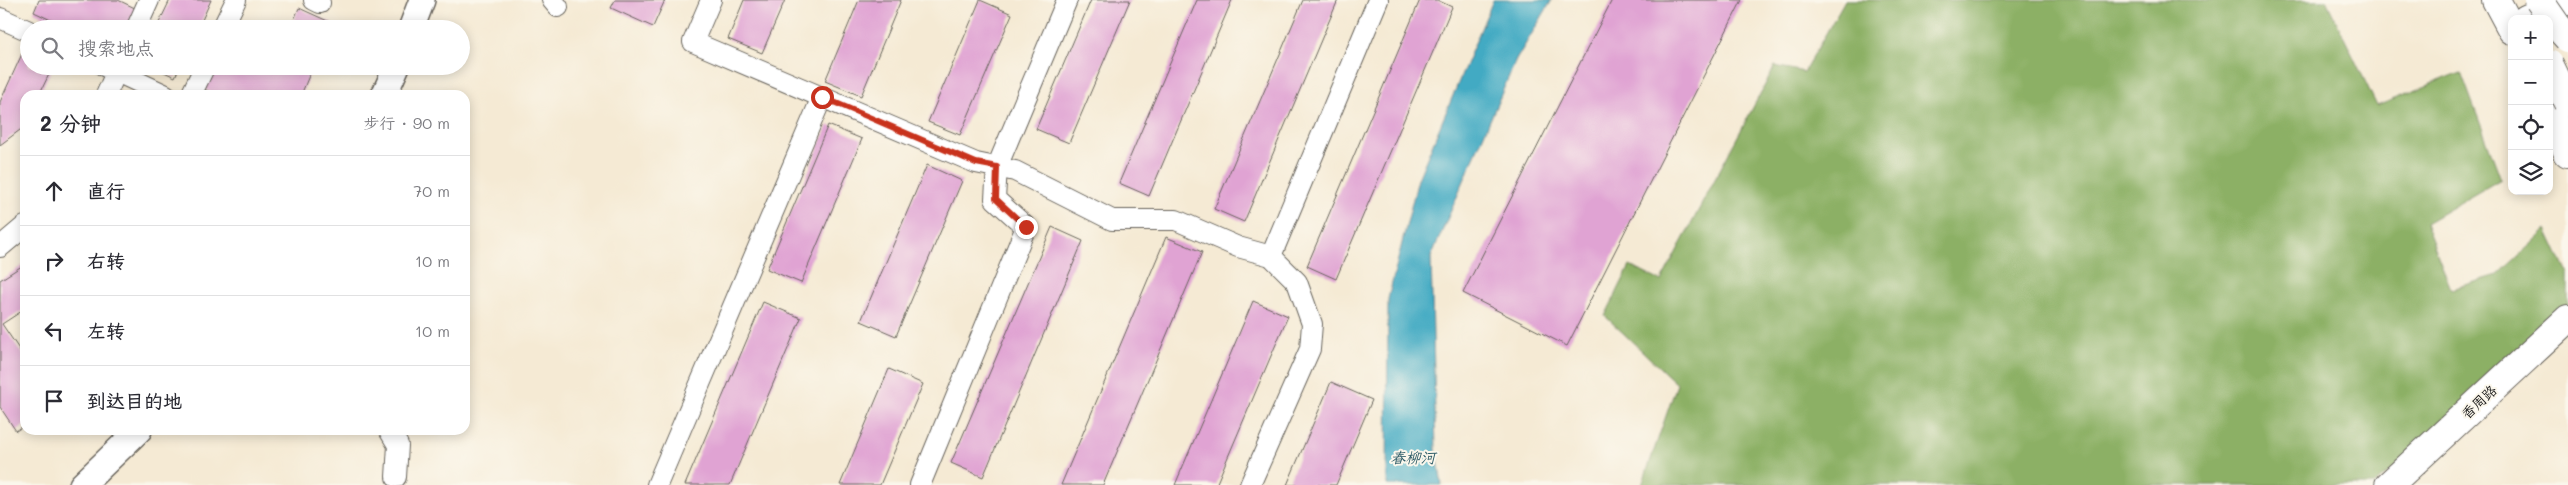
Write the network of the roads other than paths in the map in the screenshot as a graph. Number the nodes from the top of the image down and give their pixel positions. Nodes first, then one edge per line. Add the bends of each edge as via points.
1 (149, 0) edge
2 (236, 0) edge
3 (422, 0) edge
4 (711, 0) edge
5 (1067, 0) edge
6 (1378, 0) edge
7 (2496, 0) edge
8 (2519, 0) edge
9 (2539, 0) edge
10 (2568, 0) edge
11 (2508, 15) edge
12 (2517, 15) edge
13 (2537, 15) edge
14 (0, 18) edge
15 (140, 20) edge
16 (226, 20) edge
17 (414, 20) edge
18 (20, 27) edge
19 (2568, 38) edge
20 (2553, 72) edge
21 (2553, 72) edge
22 (111, 75) edge
23 (127, 75) edge
24 (201, 75) edge
25 (393, 75) edge
26 (2568, 88) edge
27 (107, 90) edge
28 (156, 90) edge
29 (193, 90) edge
30 (386, 90) edge
31 (822, 97) junction
32 (2568, 103) edge
33 (2553, 121) edge
34 (2568, 153) edge
35 (997, 167) junction
36 (20, 230) edge
37 (0, 247) edge
38 (1270, 256) junction
39 (2568, 319) edge
40 (2568, 343) edge
41 (134, 435) edge
42 (392, 435) edge
43 (396, 477) dead end
44 (82, 485) edge
45 (657, 485) edge
46 (920, 485) edge
47 (1250, 485) edge
48 (2389, 485) edge
49 (2415, 485) edge

1 - 15 street
2 - 16 street
3 - 17 street
4 - 31 street via 693,42
5 - 35 street
6 - 38 street
7 - 11 main road
8 - 12 main road
9 - 19 main road, bridge
10 - 13 main road
14 - 18 street
20 - 32 main road, bridge
21 - 26 main road
22 - 27 street
23 - 28 street
24 - 29 street
25 - 30 street
31 - 35 street via 976,163
31 - 45 street
33 - 34 main road
35 - 38 street via 1015,171 1112,220 1176,220 1238,247
35 - 46 street via 996,199 1026,227
36 - 37 street
38 - 47 street via 1297,282 1312,324 1310,349
39 - 48 main road, 香周路
40 - 49 main road, 香周路
41 - 44 street
42 - 43 street via 398,446

